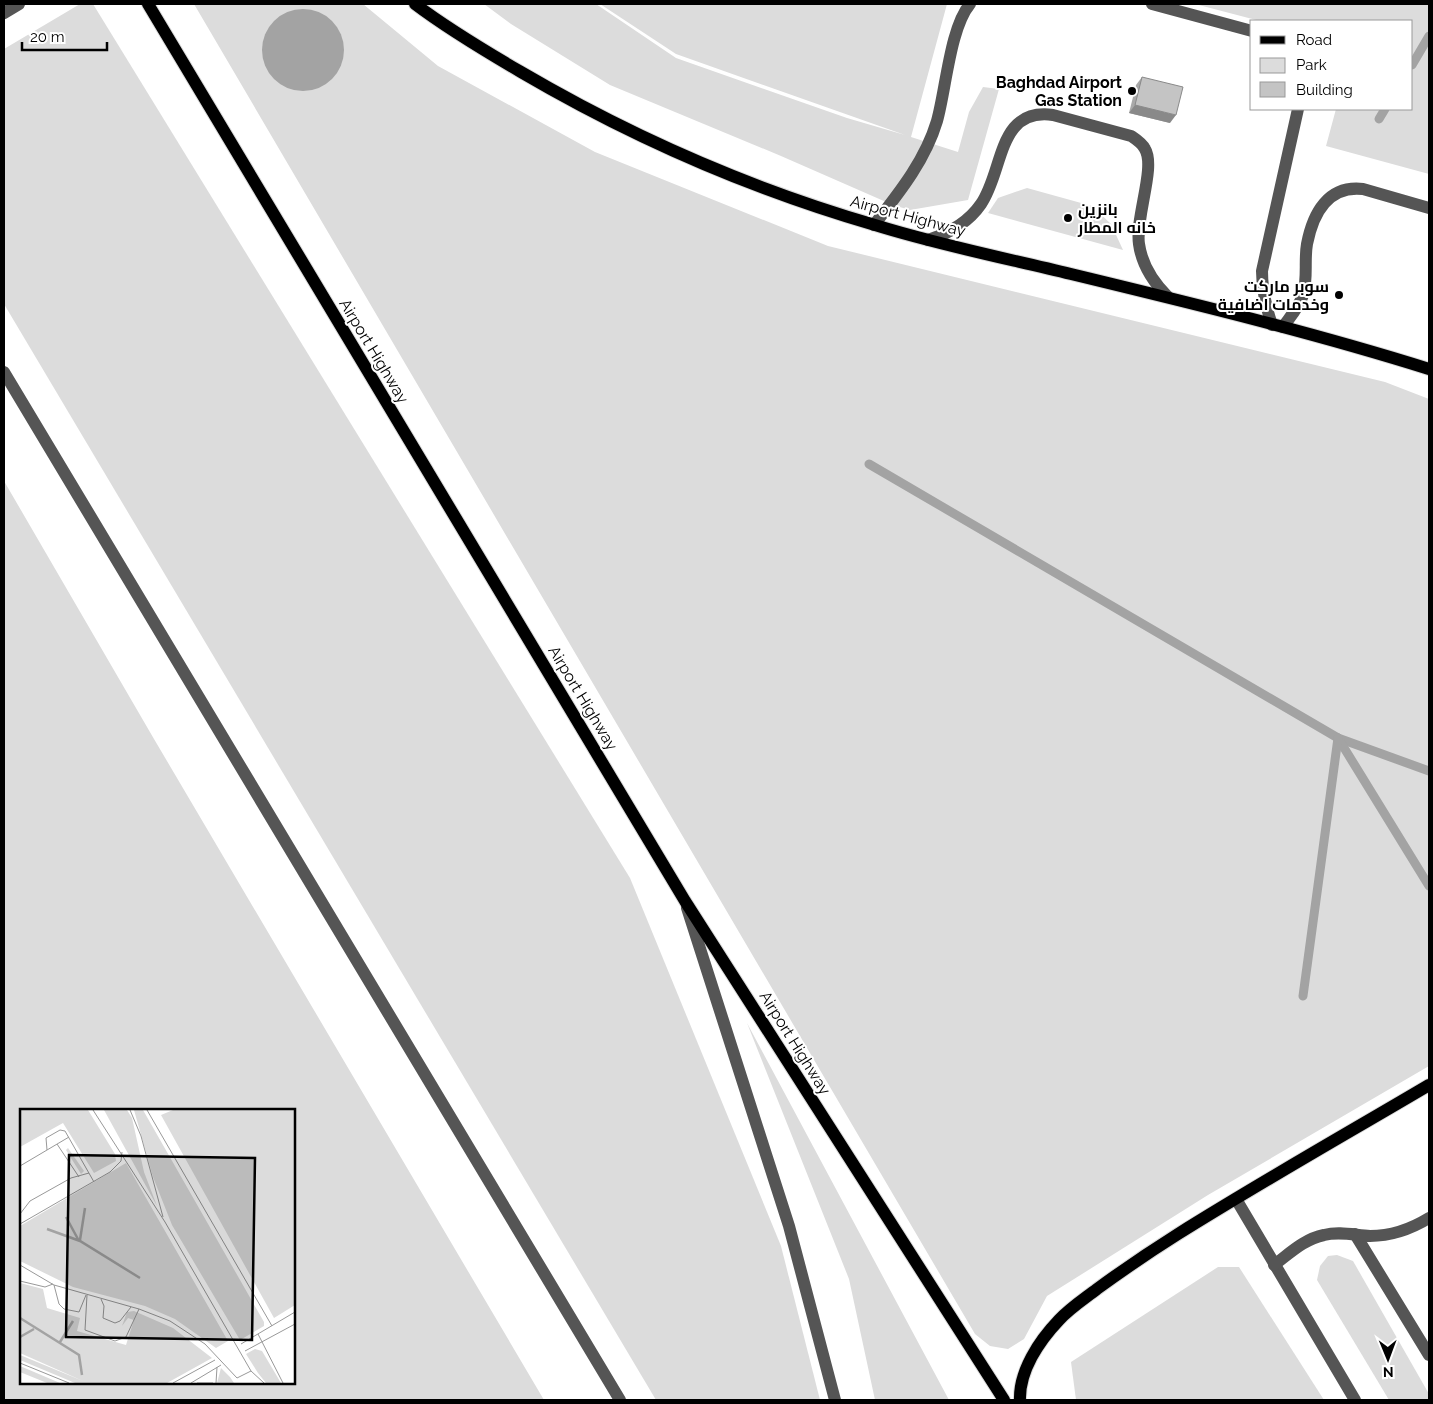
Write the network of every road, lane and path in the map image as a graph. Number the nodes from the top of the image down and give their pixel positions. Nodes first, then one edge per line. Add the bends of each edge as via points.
1 (19, 4) edge
2 (415, 4) edge
3 (970, 4) edge
4 (1152, 4) edge
5 (149, 5) edge
6 (4, 13) edge
7 (1250, 30) edge
8 (1298, 110) edge
9 (1429, 208) edge
10 (874, 225) junction
11 (928, 240) junction
12 (1168, 297) junction
13 (1277, 326) junction
14 (1429, 369) edge
15 (4, 372) edge
16 (685, 901) junction
17 (1429, 1085) edge
18 (1236, 1199) junction
19 (1429, 1218) edge
20 (1355, 1234) junction
21 (1274, 1265) junction
22 (1429, 1355) edge
23 (620, 1400) edge
24 (835, 1400) edge
25 (1004, 1400) edge
26 (1020, 1400) edge
27 (1355, 1400) edge

1 - 6 lane
2 - 10 main road, Airport Highway via 558,94 631,132 780,195
3 - 10 lane via 958,24 929,144 904,187
4 - 7 lane
5 - 16 main road, Airport Highway
8 - 13 lane via 1262,271 1265,306
9 - 13 lane via 1352,187 1332,194 1324,202 1307,245 1302,297 1294,313
10 - 11 main road, Airport Highway
11 - 12 main road, Airport Highway
11 - 12 lane via 958,227 982,204 1014,126 1032,115 1053,115 1131,136 1146,150 1149,160 1139,215 1139,245 1149,274
12 - 13 main road, Airport Highway
13 - 14 main road, Airport Highway
15 - 23 lane
16 - 24 lane via 789,1226
16 - 25 main road, Airport Highway
17 - 18 main road
18 - 21 lane
18 - 26 main road via 1130,1265 1077,1303 1044,1338 1031,1359
19 - 20 lane via 1386,1235
20 - 21 lane via 1333,1233 1317,1237
20 - 22 lane
21 - 27 lane

